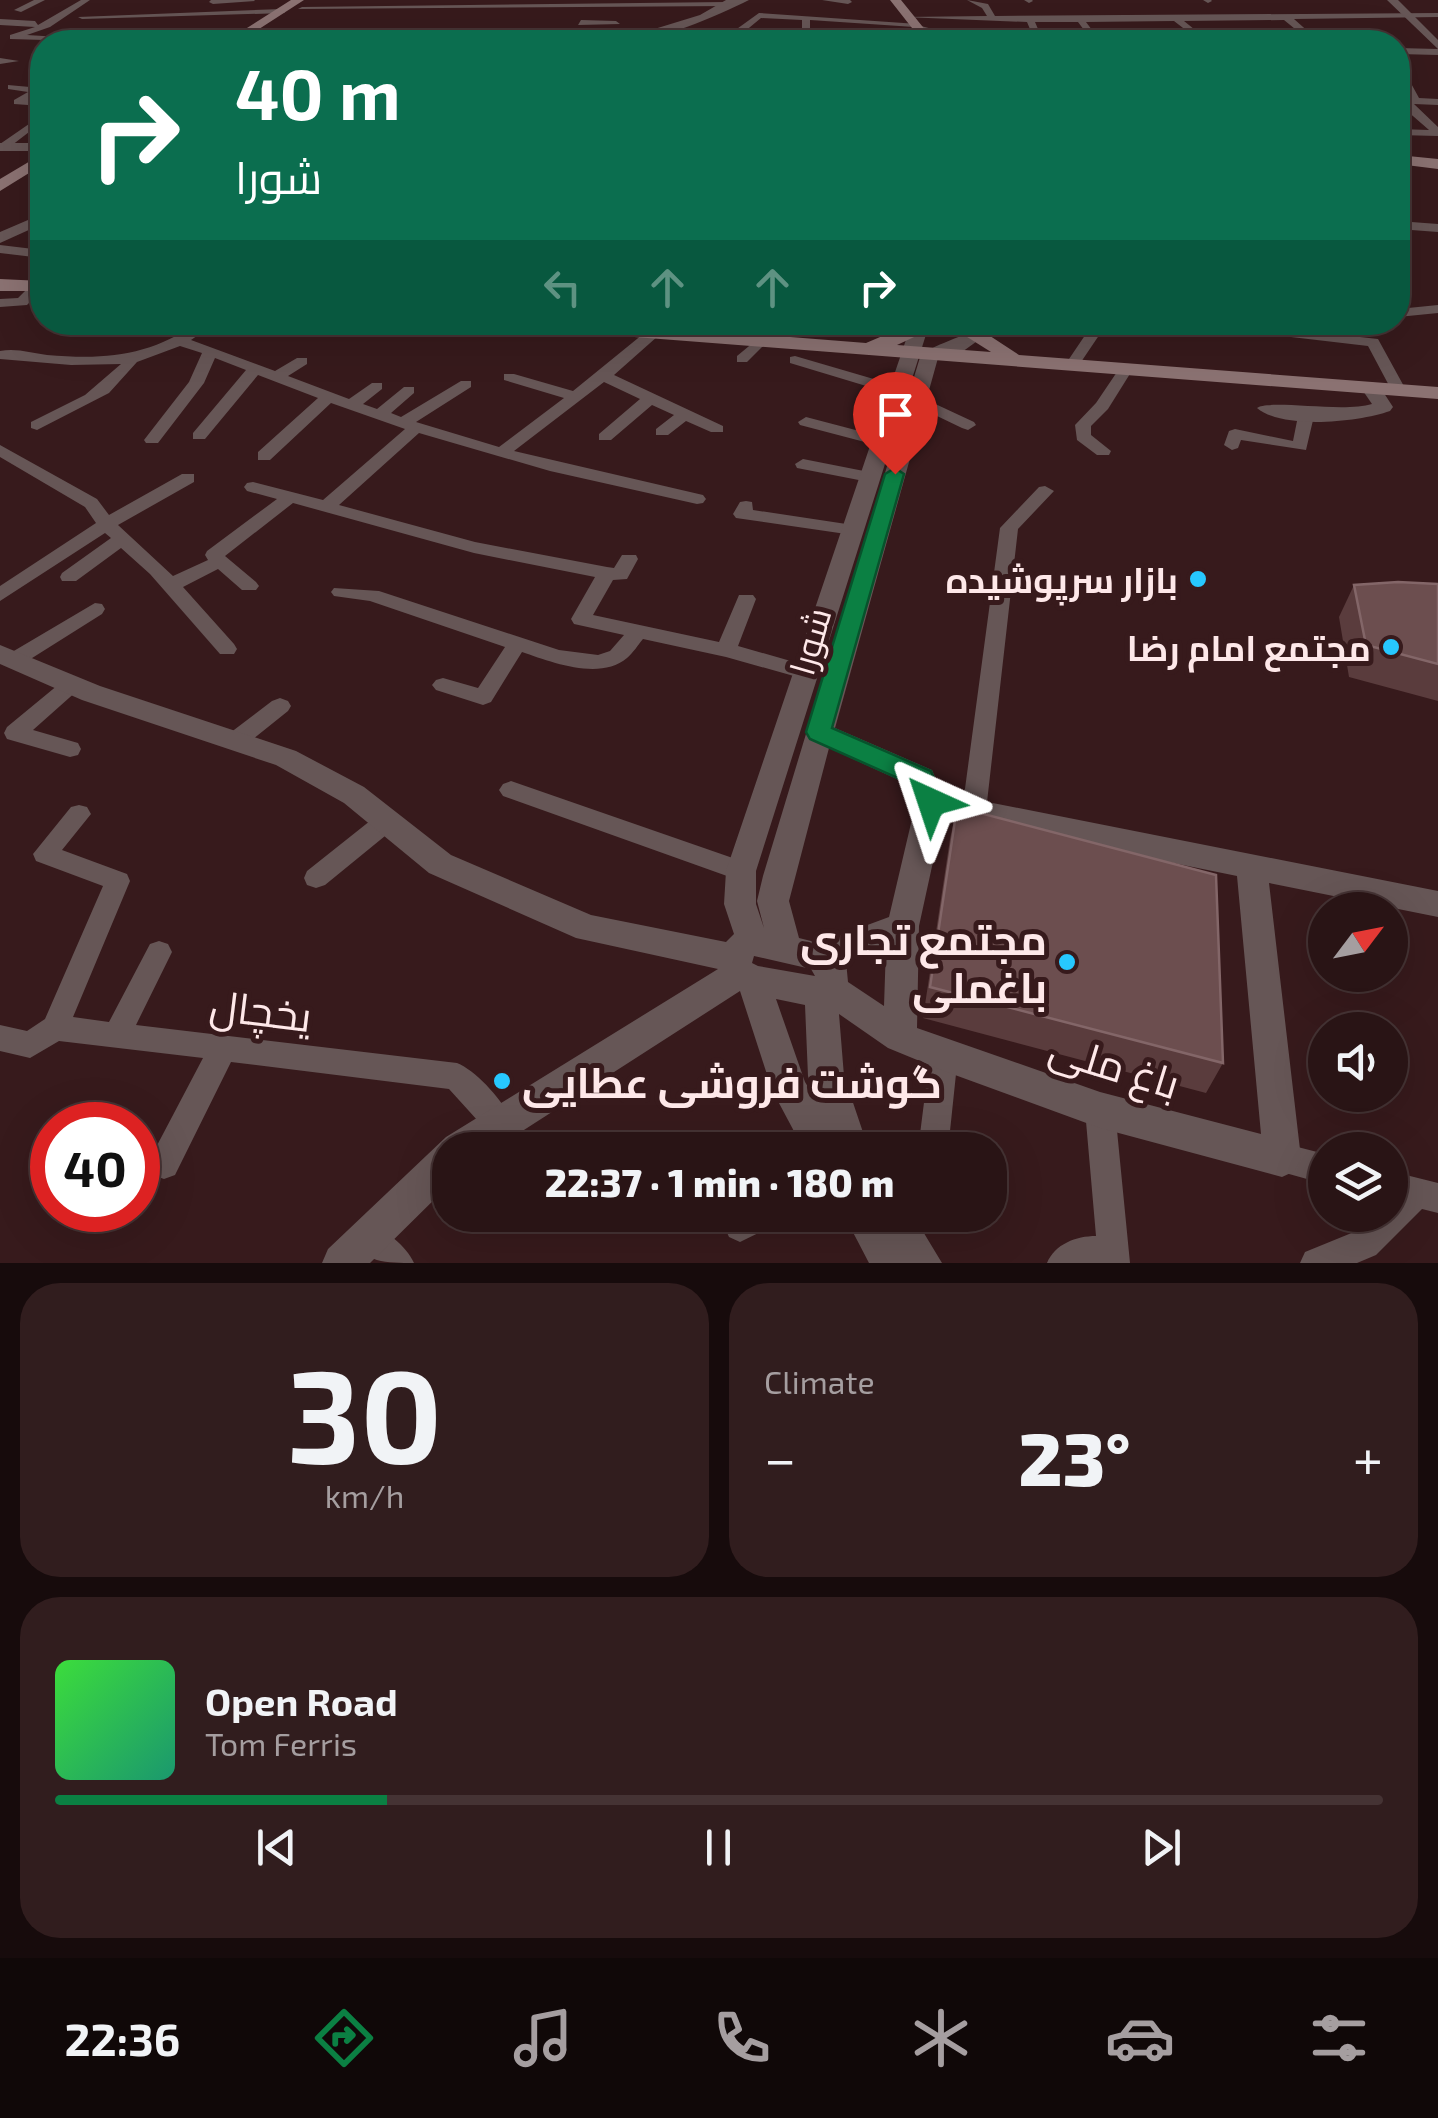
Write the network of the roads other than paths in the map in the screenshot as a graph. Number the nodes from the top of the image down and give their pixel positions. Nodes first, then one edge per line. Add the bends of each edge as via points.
1 (41, 0) edge
2 (86, 0) edge
3 (316, 0) edge
4 (744, 0) edge
5 (806, 0) edge
6 (826, 0) edge
7 (895, 0) edge
8 (971, 0) edge
9 (1055, 0) edge
10 (848, 2) edge
11 (1027, 2) edge
12 (1334, 2) edge
13 (139, 4) dead end
14 (301, 4) edge
15 (428, 4) edge
16 (726, 4) junction
17 (935, 4) dead end
18 (1134, 4) dead end
19 (521, 5) edge
20 (1078, 5) dead end
21 (1390, 5) edge
22 (488, 8) junction
23 (1256, 8) dead end
24 (18, 10) dead end
25 (1284, 10) junction
26 (282, 11) junction
27 (237, 12) junction
28 (1405, 13) junction
29 (590, 14) junction
30 (1265, 15) junction
31 (632, 16) dead end
32 (793, 16) junction
33 (1357, 16) junction
34 (1437, 16) edge
35 (82, 17) dead end
36 (806, 17) junction
37 (1174, 17) junction
38 (941, 18) junction
39 (1143, 18) junction
40 (1335, 18) junction
41 (834, 19) junction
42 (1031, 19) junction
43 (313, 20) dead end
44 (1080, 20) junction
45 (1120, 20) junction
46 (471, 21) dead end
47 (1000, 21) junction
48 (0, 22) edge
49 (913, 23) junction
50 (616, 24) dead end
51 (47, 25) junction
52 (215, 25) junction
53 (156, 26) dead end
54 (404, 26) dead end
55 (1346, 27) dead end
56 (122, 28) dead end
57 (1376, 28) dead end
58 (33, 30) edge
59 (119, 30) edge
60 (207, 30) edge
61 (258, 30) edge
62 (260, 30) edge
63 (302, 30) edge
64 (362, 30) edge
65 (658, 30) edge
66 (740, 30) edge
67 (806, 30) edge
68 (838, 30) edge
69 (919, 30) edge
70 (935, 30) edge
71 (1035, 30) edge
72 (1088, 30) edge
73 (1123, 30) edge
74 (1191, 30) edge
75 (1304, 30) edge
76 (30, 31) edge
77 (13, 37) junction
78 (30, 38) edge
79 (0, 40) edge
80 (1438, 49) edge
81 (1410, 56) edge
82 (1410, 60) edge
83 (0, 61) edge
84 (14, 61) dead end
85 (1438, 64) edge
86 (26, 76) dead end
87 (6, 88) edge
88 (30, 94) edge
89 (1410, 100) edge
90 (1438, 102) edge
91 (30, 103) edge
92 (1410, 104) edge
93 (30, 126) edge
94 (1410, 132) edge
95 (1438, 133) edge
96 (1, 147) edge
97 (30, 147) edge
98 (1410, 162) edge
99 (1410, 168) edge
100 (1438, 168) edge
101 (30, 169) edge
102 (30, 178) edge
103 (1, 193) edge
104 (30, 224) edge
105 (0, 238) edge
106 (0, 250) edge
107 (30, 253) edge
108 (0, 282) edge
109 (30, 285) edge
110 (30, 295) edge
111 (0, 303) edge
112 (1438, 309) edge
113 (1410, 312) edge
114 (192, 335) edge
115 (651, 335) edge
116 (726, 335) edge
117 (902, 335) edge
118 (920, 335) edge
119 (968, 335) edge
120 (980, 335) edge
121 (1092, 335) edge
122 (1307, 335) edge
123 (1378, 335) edge
124 (760, 341) junction
125 (182, 342) junction
126 (1373, 342) junction
127 (845, 348) junction
128 (211, 350) junction
129 (920, 353) junction
130 (0, 355) edge
131 (38, 358) junction
132 (132, 358) junction
133 (742, 358) dead end
134 (795, 360) dead end
135 (1076, 360) dead end
136 (302, 361) dead end
137 (1037, 362) junction
138 (257, 367) junction
139 (24, 369) dead end
140 (1126, 369) junction
141 (278, 376) junction
142 (602, 376) junction
143 (510, 378) dead end
144 (466, 384) dead end
145 (377, 386) dead end
146 (1371, 388) junction
147 (409, 390) dead end
148 (1398, 390) junction
149 (1438, 393) edge
150 (906, 395) junction
151 (572, 396) junction
152 (328, 397) junction
153 (650, 398) junction
154 (352, 404) junction
155 (1268, 408) dead end
156 (380, 414) junction
157 (683, 415) junction
158 (1306, 416) junction
159 (806, 422) dead end
160 (410, 424) junction
161 (968, 425) dead end
162 (37, 426) dead end
163 (717, 429) dead end
164 (662, 432) dead end
165 (198, 436) dead end
166 (605, 437) dead end
167 (152, 440) dead end
168 (880, 441) junction
169 (1232, 445) dead end
170 (0, 450) edge
171 (1102, 451) dead end
172 (502, 452) junction
173 (264, 456) dead end
174 (803, 464) dead end
175 (869, 476) junction
176 (188, 478) dead end
177 (253, 488) dead end
178 (1045, 491) dead end
179 (292, 496) junction
180 (697, 499) dead end
181 (328, 505) junction
182 (746, 506) dead end
183 (106, 524) junction
184 (397, 526) junction
185 (853, 530) junction
186 (120, 540) junction
187 (453, 541) junction
188 (382, 542) dead end
189 (436, 556) dead end
190 (629, 560) dead end
191 (220, 561) junction
192 (607, 573) junction
193 (69, 577) dead end
194 (171, 585) junction
195 (249, 586) dead end
196 (341, 592) dead end
197 (0, 596) edge
198 (746, 599) dead end
199 (95, 609) dead end
200 (636, 634) junction
201 (518, 642) junction
202 (227, 650) dead end
203 (726, 650) junction
204 (7, 657) edge
205 (808, 673) junction
206 (72, 685) junction
207 (443, 685) dead end
208 (280, 706) dead end
209 (819, 732) junction
210 (234, 742) junction
211 (70, 749) dead end
212 (511, 790) dead end
213 (931, 802) junction
214 (974, 811) junction
215 (79, 814) dead end
216 (388, 820) junction
217 (1252, 868) junction
218 (742, 871) junction
219 (316, 878) dead end
220 (1438, 904) edge
221 (903, 926) junction
222 (786, 949) junction
223 (160, 952) dead end
224 (745, 963) junction
225 (823, 979) junction
226 (54, 1028) junction
227 (117, 1036) junction
228 (900, 1037) junction
229 (0, 1038) edge
230 (223, 1048) junction
231 (944, 1055) junction
232 (1100, 1110) junction
233 (498, 1122) junction
234 (484, 1132) edge
235 (814, 1132) edge
236 (844, 1132) edge
237 (935, 1132) edge
238 (1282, 1158) junction
239 (164, 1164) dead end
240 (1308, 1165) edge
241 (432, 1175) edge
242 (1415, 1192) edge
243 (873, 1232) edge
244 (901, 1232) edge
245 (355, 1251) edge
246 (1114, 1257) edge
247 (398, 1263) edge
248 (891, 1263) edge
249 (922, 1263) edge
250 (1063, 1263) edge
251 (1316, 1263) edge

1 - 24 street
2 - 51 street
3 - 14 main road
4 - 16 street
5 - 32 street
6 - 10 street
7 - 49 main road
8 - 47 street
9 - 20 street
11 - 42 street
12 - 33 street via 1340,12
13 - 27 street via 251,0
14 - 15 street
14 - 26 main road
14 - 62 main road
15 - 22 street
16 - 19 street
16 - 65 street
17 - 38 street
18 - 39 street
19 - 22 street
19 - 29 street
21 - 28 street
22 - 46 street
23 - 30 street
25 - 30 street
25 - 40 street
25 - 75 street
26 - 27 street
26 - 61 main road
27 - 35 street
27 - 52 street
28 - 33 street
28 - 34 street
28 - 80 street
29 - 31 street
29 - 50 street via 578,26
30 - 37 street
32 - 36 street
32 - 66 street via 759,15
33 - 40 street
33 - 57 street
36 - 41 street
36 - 67 street
37 - 39 street
37 - 74 street
38 - 47 street
38 - 49 street
39 - 45 street
40 - 55 street
41 - 49 street
41 - 68 street
42 - 44 street
42 - 47 street
42 - 71 street
43 - 63 street
44 - 45 street
44 - 72 street
45 - 73 street
48 - 51 street
49 - 69 main road
49 - 70 street
51 - 58 street
52 - 53 street
52 - 60 street
54 - 64 street
56 - 59 street
76 - 77 street
77 - 78 street
77 - 79 street
80 - 81 street
82 - 85 street
83 - 84 street
86 - 87 street
88 - 91 street via 16,102
89 - 90 street
92 - 95 street
93 - 96 street
94 - 95 street
96 - 97 street
98 - 100 main road
99 - 100 main road
101 - 103 main road
102 - 103 main road
104 - 105 street
106 - 107 street
108 - 109 main road
110 - 111 street
112 - 113 street
114 - 125 street
115 - 142 street
116 - 124 main road
117 - 127 main road
118 - 129 street, شورا
119 - 129 street via 956,348
120 - 137 main road via 996,350
121 - 135 street
122 - 126 street
123 - 126 street
124 - 127 main road
124 - 133 street
125 - 128 street
125 - 132 street
126 - 148 street
127 - 129 main road
128 - 138 street
128 - 167 street via 196,383
129 - 137 main road
129 - 150 street, شورا
130 - 131 street via 16,351
131 - 132 street
131 - 139 street
132 - 162 street via 112,382
134 - 150 street
136 - 141 street
137 - 140 main road
138 - 141 street
138 - 165 street
140 - 146 main road
140 - 171 street via 1083,425 1083,437
141 - 152 street
142 - 151 street
142 - 153 street
143 - 151 street
144 - 160 street
145 - 154 street
146 - 148 main road
146 - 158 street via 1383,407
147 - 156 street
148 - 149 main road
150 - 161 street
150 - 168 street, شورا
150 - 209 street, شورا
151 - 172 street
152 - 154 street
152 - 173 street
153 - 157 street
153 - 166 street
154 - 156 street
155 - 158 street
156 - 160 street
157 - 163 street
157 - 164 street
158 - 169 street via 1300,447 1235,434
159 - 168 street
160 - 172 street
160 - 181 street
168 - 175 street, شورا
170 - 183 street via 90,504
172 - 180 street
174 - 175 street
175 - 185 street, شورا
176 - 183 street
177 - 179 street
178 - 214 street via 1009,528
179 - 181 street
179 - 191 street via 214,555
181 - 184 street
182 - 185 street via 742,514
183 - 186 street
183 - 197 street
184 - 187 street
184 - 188 street
185 - 205 street, شورا
186 - 193 street
186 - 194 street
187 - 189 street
187 - 192 street
190 - 192 street via 620,575
191 - 194 street
191 - 195 street
192 - 200 street via 582,619
194 - 202 street
196 - 201 street via 372,594
198 - 203 street
199 - 204 street
200 - 201 street via 617,656 598,662
200 - 203 street
201 - 207 street via 482,696
203 - 205 street
204 - 206 street
205 - 218 street, شورا
206 - 210 street
206 - 211 street via 16,733
208 - 210 street
209 - 213 street via 922,778
209 - 222 street, شورا via 774,902
210 - 216 street via 286,758
212 - 218 street
213 - 214 street
213 - 221 street
214 - 217 street
215 - 226 street via 45,854 118,881
216 - 219 street
216 - 224 street via 440,864 587,928
217 - 220 street
217 - 238 street
218 - 224 street, شورا
221 - 225 street
221 - 228 street
222 - 224 street
222 - 225 street
223 - 227 street
224 - 225 street
224 - 233 street
224 - 235 street, شورا via 790,1090
225 - 228 street, باغ ملی
225 - 236 street via 826,1076
226 - 227 street, یخچال
226 - 229 street, یخچال via 30,1045
227 - 230 street, یخچال
228 - 231 street, باغ ملی
230 - 233 street, یخچال via 457,1077
230 - 239 street
231 - 232 street, باغ ملی
231 - 237 street
232 - 238 street, باغ ملی
232 - 246 street
233 - 234 street
238 - 240 street
241 - 245 street
242 - 251 street via 1365,1244
243 - 248 street
244 - 249 street
245 - 247 street
246 - 250 street via 1082,1252

